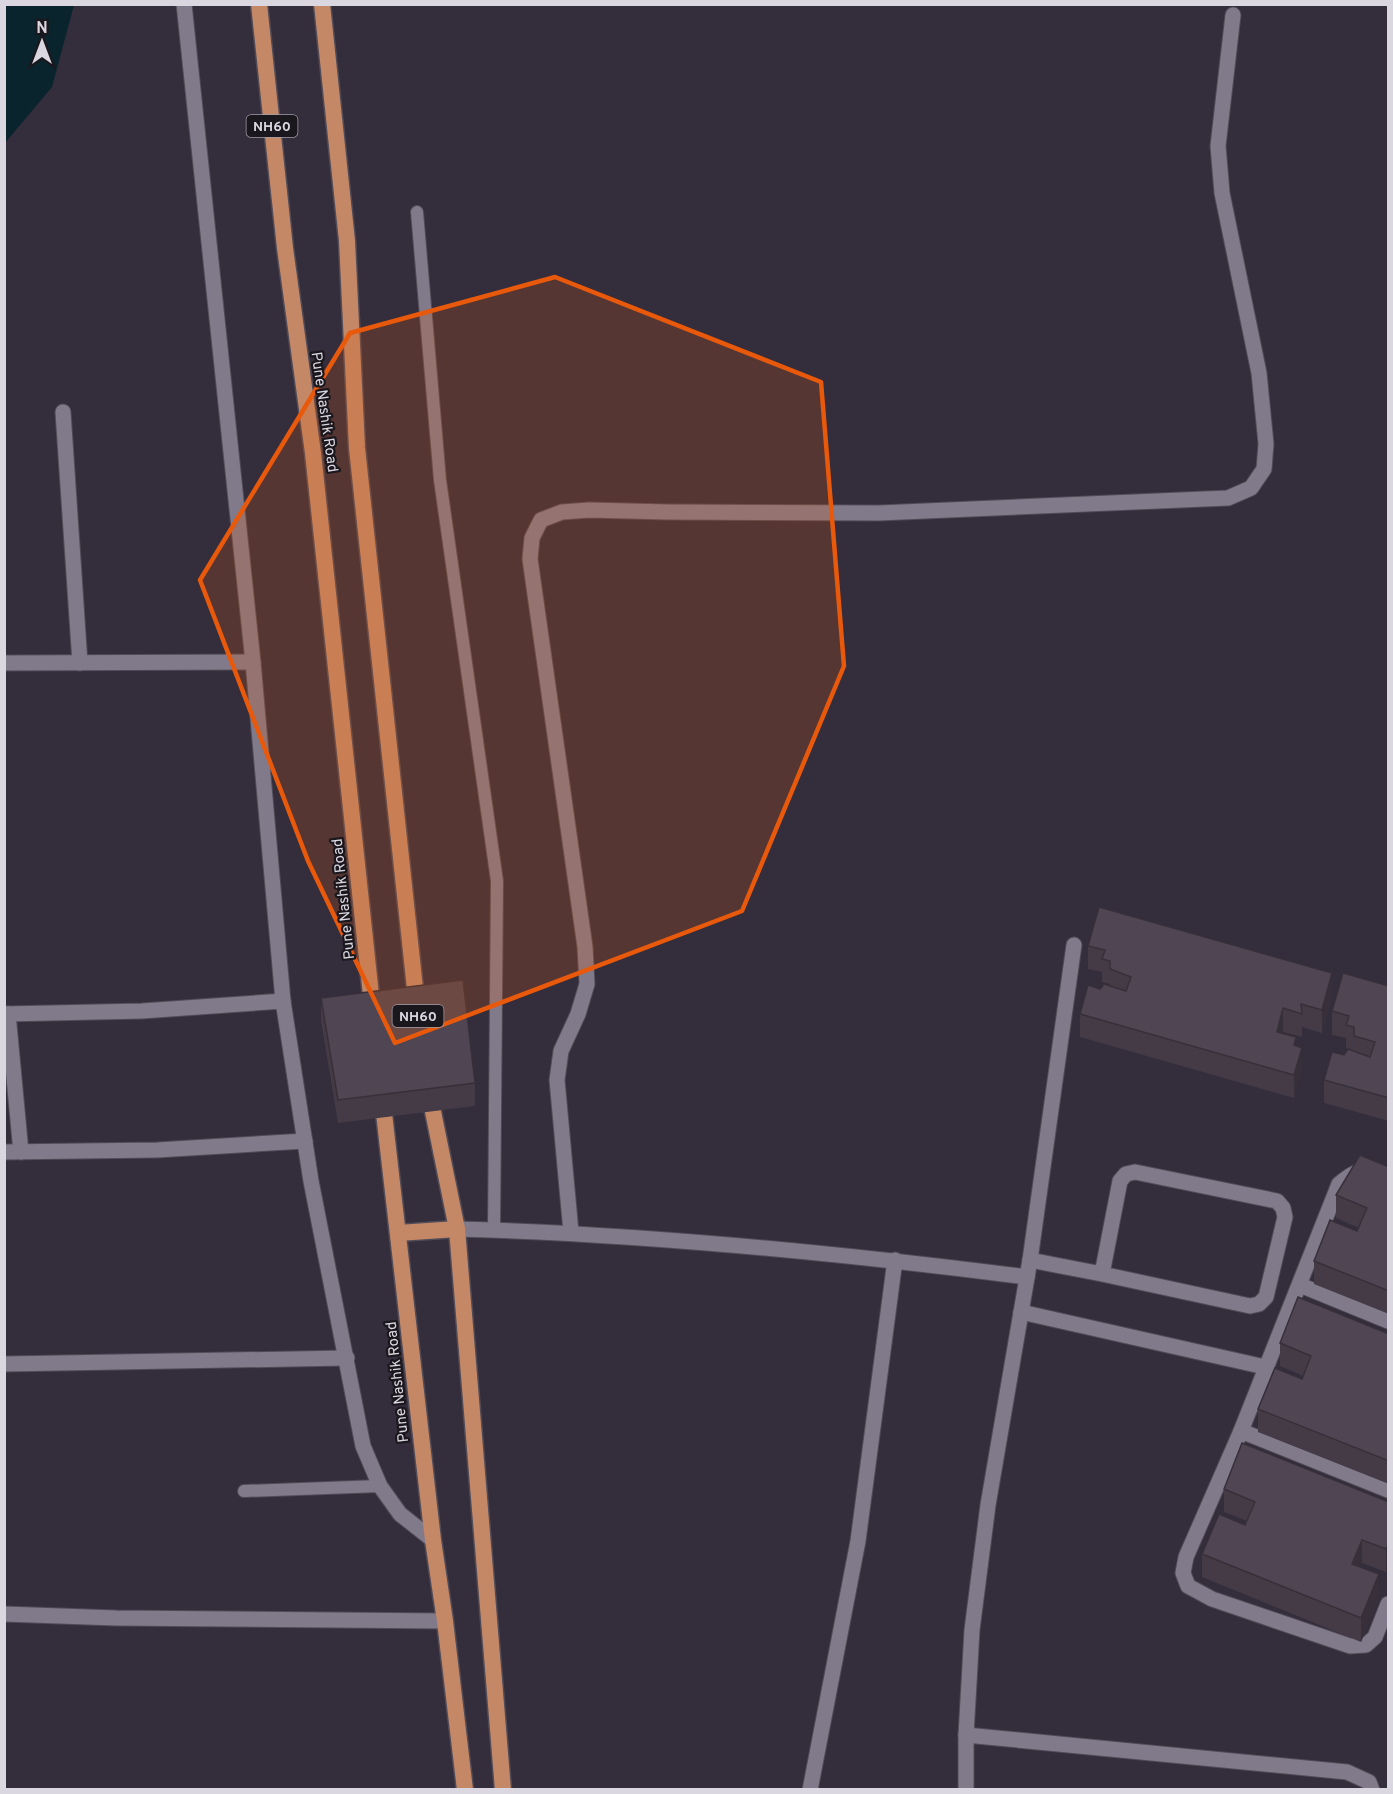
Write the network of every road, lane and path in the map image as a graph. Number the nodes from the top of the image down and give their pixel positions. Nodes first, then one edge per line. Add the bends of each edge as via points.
1 (184, 4) edge
2 (259, 4) edge
3 (322, 4) edge
4 (1233, 15) dead end
5 (417, 212) dead end
6 (63, 412) dead end
7 (253, 662) junction
8 (4, 663) edge
9 (80, 663) junction
10 (1074, 945) dead end
11 (283, 1001) junction
12 (6, 1014) edge
13 (419, 1023) edge
14 (376, 1034) edge
15 (380, 1079) edge
16 (426, 1081) edge
17 (305, 1141) junction
18 (4, 1152) edge
19 (21, 1152) junction
20 (1389, 1176) edge
21 (457, 1228) junction
22 (494, 1230) junction
23 (571, 1232) junction
24 (398, 1233) junction
25 (895, 1260) junction
26 (1030, 1260) junction
27 (1102, 1274) junction
28 (1027, 1277) junction
29 (1300, 1285) junction
30 (1022, 1312) junction
31 (1389, 1321) edge
32 (347, 1358) junction
33 (4, 1364) edge
34 (1265, 1367) junction
35 (1240, 1431) junction
36 (380, 1486) junction
37 (1389, 1490) edge
38 (244, 1491) dead end
39 (433, 1540) junction
40 (1389, 1604) edge
41 (4, 1614) edge
42 (446, 1621) junction
43 (966, 1736) junction
44 (465, 1790) edge
45 (503, 1790) edge
46 (810, 1790) edge
47 (966, 1790) edge
48 (1372, 1790) edge

1 - 7 street
2 - 14 highway, Pune Nashik Road / NH60 via 285,248 314,453
3 - 13 highway, Pune Nashik Road / NH60 via 347,241 357,448
4 - 23 street via 1218,147 1222,193 1259,373 1266,444 1264,469 1251,488 1228,498 1022,508 879,513 589,510 562,512 541,520 532,538 530,559 587,984 561,1051 557,1080
5 - 22 lane via 440,480 497,881
6 - 9 street
7 - 9 street
7 - 11 street
8 - 9 street
10 - 26 street
11 - 12 street via 142,1011
11 - 17 street
12 - 19 street
15 - 24 highway, Pune Nashik Road
16 - 21 highway
17 - 19 street via 157,1150
17 - 32 street
18 - 19 street
20 - 29 street via 1372,1170 1354,1172 1339,1184
21 - 22 street
21 - 24 highway
21 - 45 highway
22 - 23 street
23 - 25 street
24 - 39 highway, Pune Nashik Road
25 - 28 street
25 - 46 street via 858,1541
26 - 27 street
26 - 28 street
27 - 27 street via 1120,1181 1126,1174 1135,1172 1277,1201 1283,1208 1285,1217 1266,1297 1259,1304
28 - 30 street
29 - 31 street
29 - 34 street
30 - 34 street
30 - 43 street via 988,1505 972,1630
32 - 33 street
32 - 36 street via 363,1446
34 - 35 street
35 - 37 street
35 - 40 street via 1186,1557 1183,1573 1188,1586 1212,1599 1350,1646 1366,1645 1375,1638
36 - 38 lane
36 - 39 street via 400,1514
39 - 42 highway, Pune Nashik Road
41 - 42 street
42 - 44 highway, Pune Nashik Road
43 - 47 street
43 - 48 street via 1347,1772 1369,1782

